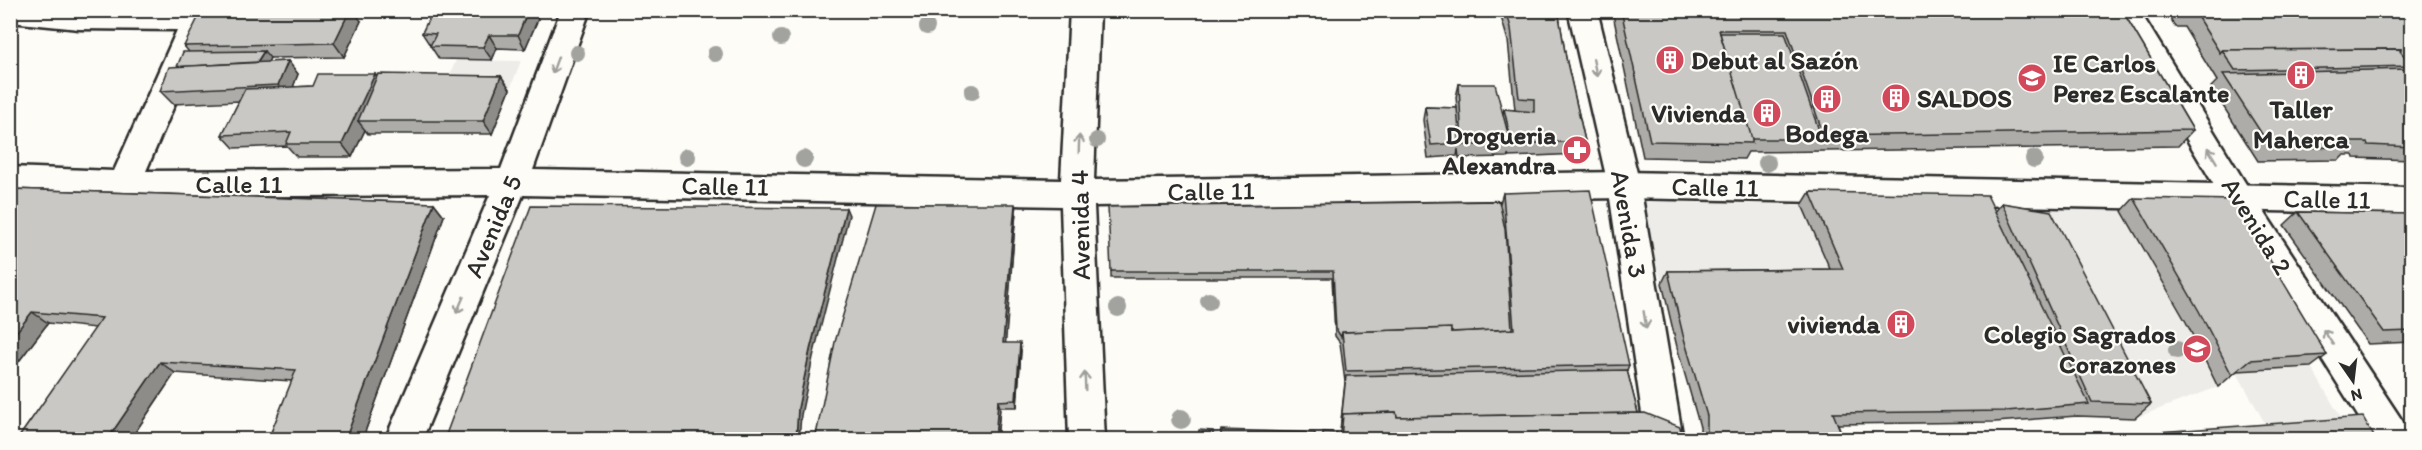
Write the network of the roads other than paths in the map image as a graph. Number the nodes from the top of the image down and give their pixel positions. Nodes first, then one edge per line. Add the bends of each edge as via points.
1 (576, 10) edge
2 (1085, 10) edge
3 (1582, 10) edge
4 (2124, 10) edge
5 (10, 12) edge
6 (199, 15) edge
7 (10, 180) edge
8 (512, 182) junction
9 (124, 184) junction
10 (1624, 185) junction
11 (1077, 193) junction
12 (2238, 198) junction
13 (2412, 201) edge
14 (403, 440) edge
15 (1087, 440) edge
16 (1665, 440) edge
17 (2394, 440) edge

1 -> 8 street, Avenida 5
11 -> 2 street, Avenida 4
3 -> 10 street, Avenida 3
12 -> 4 street, Avenida 2
5 - 6 street via 79,18
6 - 9 street
7 - 9 street, Calle 11
8 - 9 street, Calle 11
8 - 11 street, Calle 11
8 -> 14 street, Avenida 5
10 - 11 street, Calle 11
10 - 12 street, Calle 11
10 -> 16 street, Avenida 3
15 -> 11 street, Avenida 4
12 - 13 street, Calle 11
17 -> 12 street, Avenida 2

